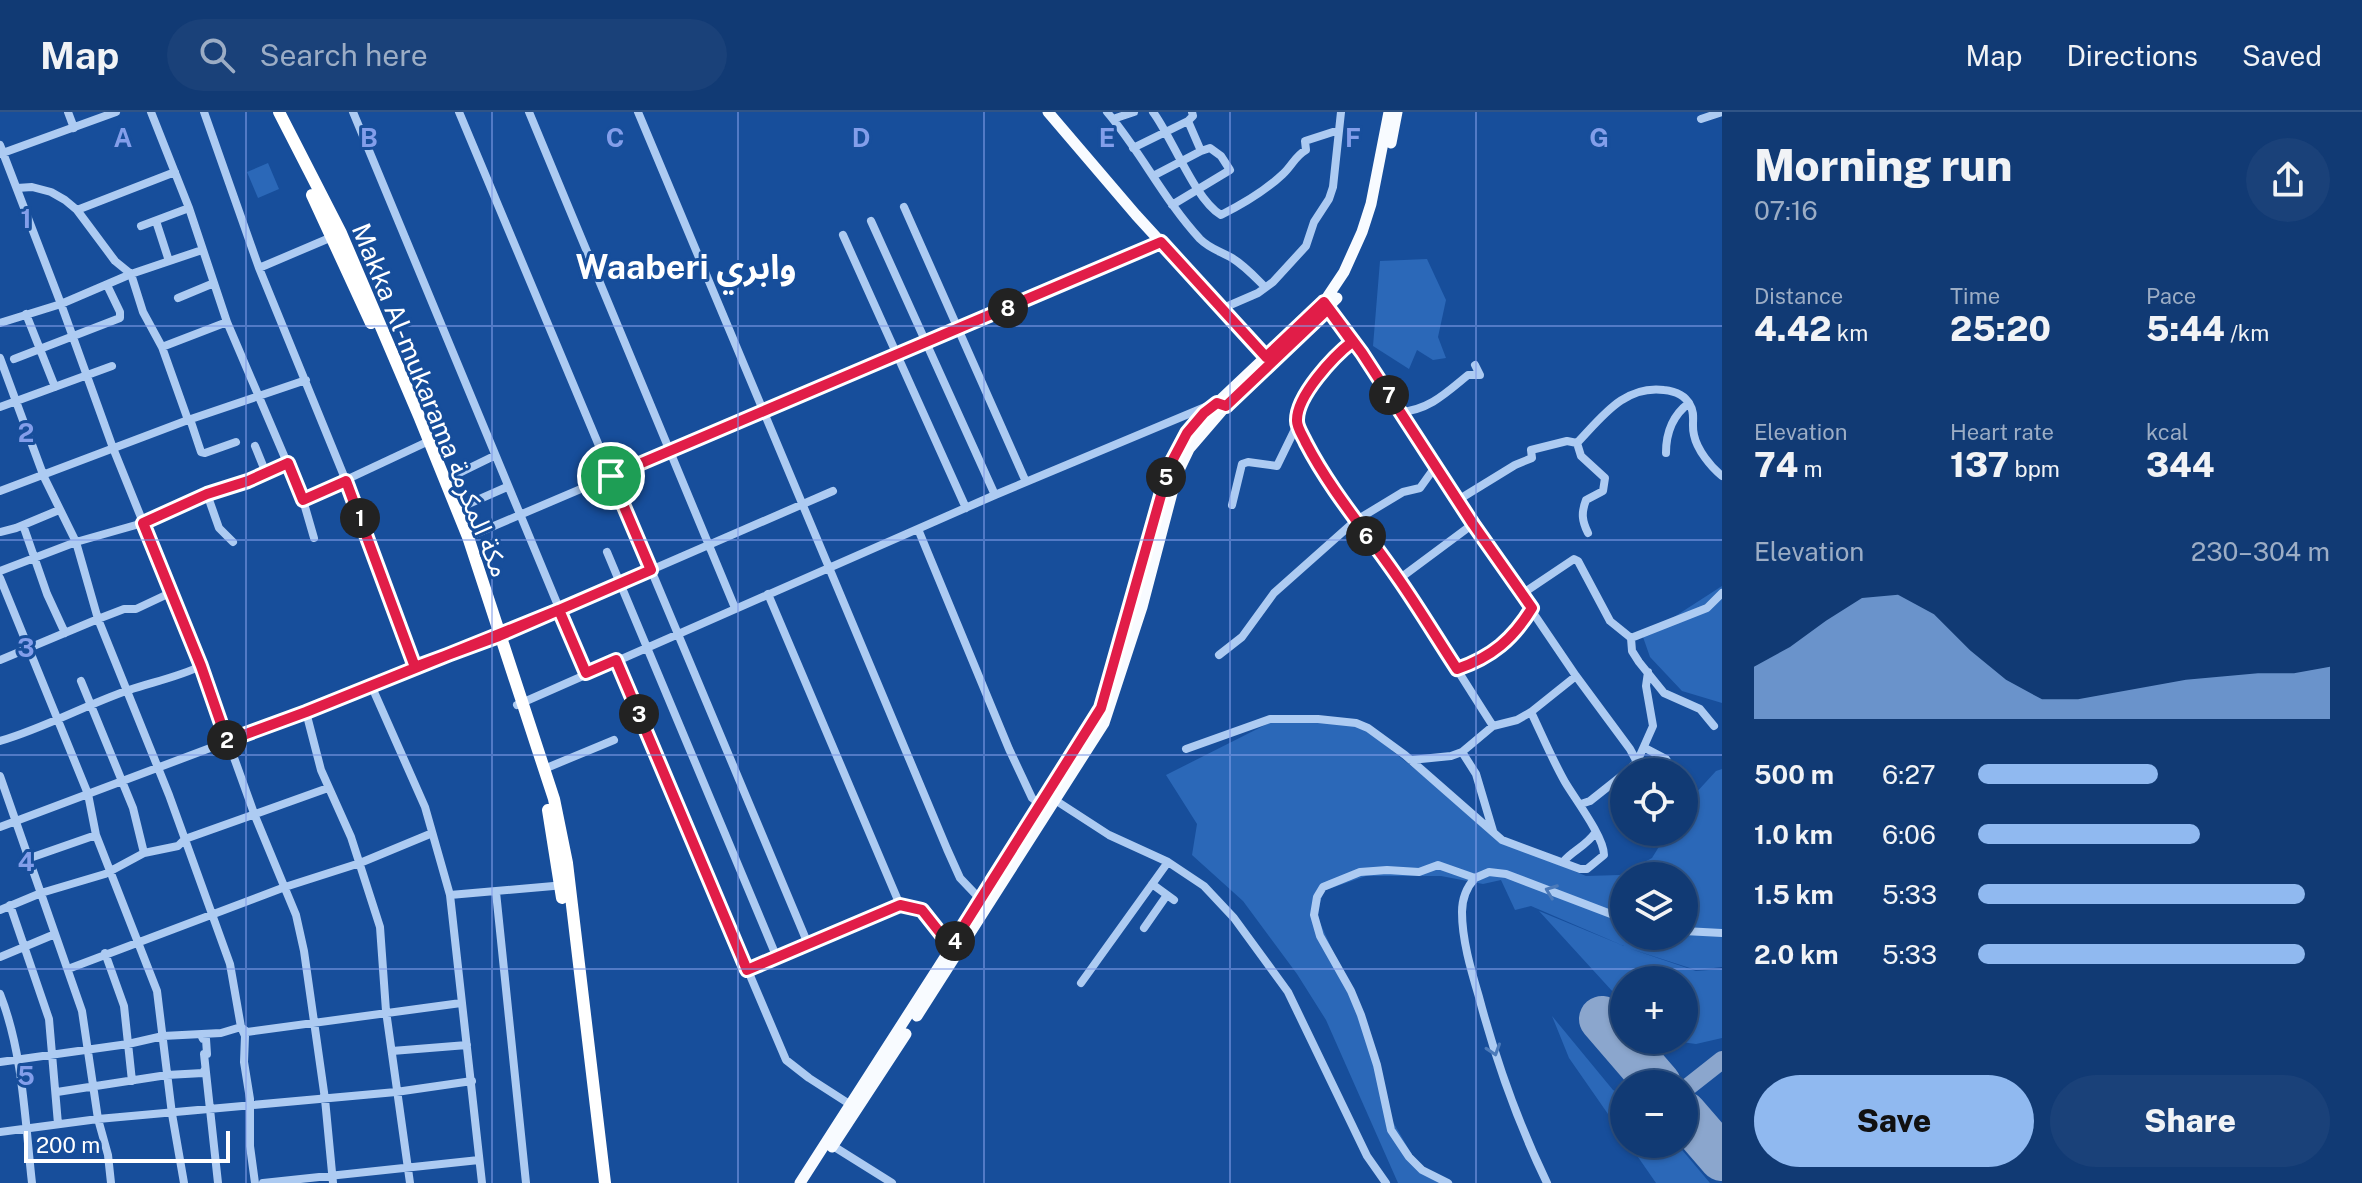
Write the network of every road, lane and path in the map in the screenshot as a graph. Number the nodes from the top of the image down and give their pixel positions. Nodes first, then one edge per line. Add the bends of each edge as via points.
1 (68, 112) edge
2 (116, 112) edge
3 (151, 112) edge
4 (204, 112) edge
5 (273, 112) edge
6 (279, 112) edge
7 (353, 112) edge
8 (459, 112) edge
9 (529, 112) edge
10 (638, 112) edge
11 (1048, 112) edge
12 (1134, 112) edge
13 (1153, 112) edge
14 (1341, 112) edge
15 (1389, 112) edge
16 (1397, 112) edge
17 (1722, 112) edge
18 (1110, 115) edge
19 (1190, 116) edge
20 (1701, 119) dead end
21 (74, 128) junction
22 (1339, 130) junction
23 (1164, 131) junction
24 (1133, 148) junction
25 (1, 151) edge
26 (1201, 151) junction
27 (1181, 160) junction
28 (175, 172) junction
29 (1153, 176) junction
30 (17, 188) junction
31 (1199, 189) junction
32 (1172, 205) junction
33 (904, 207) dead end
34 (189, 208) junction
35 (77, 210) junction
36 (156, 221) junction
37 (871, 221) dead end
38 (141, 226) dead end
39 (843, 235) dead end
40 (332, 237) junction
41 (1161, 242) junction
42 (202, 250) junction
43 (169, 261) junction
44 (259, 268) junction
45 (131, 274) junction
46 (214, 283) junction
47 (107, 285) junction
48 (1265, 287) junction
49 (178, 298) dead end
50 (61, 304) junction
51 (1326, 305) junction
52 (1221, 309) junction
53 (26, 314) junction
54 (227, 322) junction
55 (0, 323) edge
56 (958, 328) junction
57 (72, 337) junction
58 (382, 338) junction
59 (926, 342) junction
60 (1352, 342) junction
61 (162, 347) junction
62 (40, 349) junction
63 (897, 354) junction
64 (1266, 357) junction
65 (14, 359) dead end
66 (1, 362) edge
67 (1475, 365) dead end
68 (112, 366) dead end
69 (86, 376) junction
70 (306, 380) junction
71 (55, 387) junction
72 (261, 397) junction
73 (14, 402) junction
74 (1689, 403) junction
75 (1222, 404) junction
76 (0, 407) edge
77 (763, 411) junction
78 (1400, 412) junction
79 (189, 419) junction
80 (1297, 425) junction
81 (236, 442) dead end
82 (426, 442) junction
83 (1577, 443) junction
84 (255, 446) dead end
85 (113, 448) junction
86 (670, 451) junction
87 (1666, 453) dead end
88 (494, 456) junction
89 (288, 463) junction
90 (1435, 467) junction
91 (266, 473) junction
92 (611, 476) junction
93 (1722, 476) edge
94 (44, 477) junction
95 (445, 480) junction
96 (346, 481) junction
97 (1026, 482) junction
98 (507, 487) junction
99 (0, 491) edge
100 (833, 491) dead end
101 (207, 494) junction
102 (995, 495) junction
103 (303, 500) junction
104 (1458, 500) junction
105 (802, 505) junction
106 (1232, 505) dead end
107 (966, 508) junction
108 (457, 509) junction
109 (59, 510) junction
110 (519, 515) junction
111 (1355, 521) junction
112 (143, 523) junction
113 (1473, 524) junction
114 (23, 525) junction
115 (918, 529) junction
116 (0, 532) edge
117 (1588, 533) dead end
118 (468, 537) junction
119 (314, 538) dead end
120 (76, 542) junction
121 (233, 542) dead end
122 (709, 545) junction
123 (607, 552) dead end
124 (34, 558) junction
125 (829, 567) junction
126 (651, 570) junction
127 (0, 571) edge
128 (0, 578) edge
129 (1399, 579) junction
130 (620, 584) junction
131 (170, 593) junction
132 (1722, 593) edge
133 (768, 594) junction
134 (1522, 594) junction
135 (735, 608) junction
136 (1532, 608) junction
137 (559, 610) junction
138 (98, 619) junction
139 (65, 633) junction
140 (677, 633) junction
141 (496, 637) junction
142 (1631, 638) junction
143 (647, 647) junction
144 (29, 649) junction
145 (1219, 655) dead end
146 (0, 660) edge
147 (616, 660) junction
148 (201, 666) junction
149 (415, 667) junction
150 (1457, 669) junction
151 (1648, 672) junction
152 (586, 673) junction
153 (1576, 676) junction
154 (81, 681) dead end
155 (371, 685) junction
156 (128, 690) junction
157 (520, 704) junction
158 (91, 706) junction
159 (306, 712) junction
160 (1531, 712) junction
161 (57, 720) junction
162 (1493, 726) junction
163 (1714, 726) dead end
164 (614, 740) dead end
165 (0, 741) edge
166 (227, 741) junction
167 (1645, 748) junction
168 (1186, 749) dead end
169 (1462, 752) junction
170 (1634, 758) edge
171 (1639, 758) edge
172 (1664, 758) edge
173 (1410, 760) junction
174 (158, 766) junction
175 (544, 769) junction
176 (0, 776) edge
177 (122, 781) junction
178 (1610, 785) edge
179 (328, 788) junction
180 (88, 794) junction
181 (1055, 800) junction
182 (1581, 804) junction
183 (1042, 806) junction
184 (255, 816) junction
185 (17, 821) junction
186 (0, 827) edge
187 (1493, 831) junction
188 (1595, 833) junction
189 (430, 834) junction
190 (96, 835) junction
191 (185, 839) junction
192 (144, 853) junction
193 (30, 858) junction
194 (1564, 861) junction
195 (1168, 862) junction
196 (360, 863) junction
197 (111, 871) junction
198 (1475, 878) junction
199 (1152, 884) junction
200 (565, 885) junction
201 (285, 887) junction
202 (496, 892) junction
203 (41, 893) junction
204 (450, 895) junction
205 (981, 900) junction
206 (10, 905) junction
207 (900, 905) junction
208 (0, 910) edge
209 (1610, 914) edge
210 (212, 915) junction
211 (1144, 928) dead end
212 (1698, 932) edge
213 (1722, 933) edge
214 (55, 934) junction
215 (139, 941) junction
216 (953, 943) junction
217 (808, 944) junction
218 (25, 946) junction
219 (105, 953) junction
220 (0, 957) edge
221 (777, 958) junction
222 (68, 969) junction
223 (747, 970) junction
224 (1081, 983) dead end
225 (0, 994) edge
226 (461, 1003) junction
227 (386, 1011) junction
228 (314, 1024) junction
229 (241, 1027) junction
230 (201, 1034) junction
231 (163, 1036) junction
232 (128, 1044) junction
233 (467, 1045) junction
234 (90, 1050) junction
235 (392, 1051) junction
236 (54, 1053) junction
237 (17, 1059) junction
238 (0, 1062) edge
239 (205, 1069) junction
240 (167, 1075) junction
241 (132, 1081) junction
242 (472, 1081) junction
243 (93, 1086) junction
244 (57, 1092) junction
245 (396, 1092) junction
246 (325, 1099) junction
247 (851, 1105) junction
248 (248, 1107) junction
249 (211, 1111) junction
250 (172, 1114) junction
251 (98, 1119) junction
252 (58, 1124) junction
253 (26, 1128) junction
254 (0, 1132) edge
255 (833, 1146) junction
256 (479, 1160) junction
257 (407, 1168) junction
258 (332, 1179) edge
259 (296, 1181) edge
260 (32, 1183) edge
261 (111, 1183) edge
262 (184, 1183) edge
263 (218, 1183) edge
264 (255, 1183) edge
265 (263, 1183) edge
266 (410, 1183) edge
267 (482, 1183) edge
268 (526, 1183) edge
269 (597, 1183) edge
270 (605, 1183) edge
271 (800, 1183) edge
272 (809, 1183) edge
273 (892, 1183) edge
274 (1386, 1183) edge
275 (1448, 1183) edge
276 (1547, 1183) edge

1 - 21 street
2 - 21 street
3 - 28 street
4 - 44 street
5 - 40 highway, Makka Al-mukarama مكة المكرمة
6 - 58 highway, Makka Al-mukarama مكة المكرمة via 341,233
7 - 88 street
8 - 92 street
9 - 86 street
10 - 77 street
11 - 41 main road
12 - 18 street
13 - 23 street
14 - 22 street
15 - 51 main road via 1362,232
16 - 51 main road via 1367,234 1341,293
17 - 20 street
18 - 24 street
19 - 23 street
19 - 26 street
21 - 25 street
22 - 31 street via 1305,141 1306,150 1281,176 1221,215
22 - 48 street via 1329,199 1306,246
23 - 24 street
23 - 27 street
24 - 29 street
25 - 30 street
26 - 27 street
26 - 31 street via 1217,152 1230,170
27 - 29 street
27 - 31 street
28 - 34 street
28 - 35 street
29 - 32 street
30 - 35 street via 51,192
30 - 50 street
31 - 32 street
32 - 48 street via 1213,251 1229,256
33 - 56 street
34 - 36 street
34 - 42 street
35 - 45 street
36 - 38 street
36 - 43 street
37 - 59 street
39 - 63 street
40 - 44 street
40 - 58 highway, Makka Al-mukarama مكة المكرمة
41 - 52 main road
41 - 56 street
42 - 43 street
42 - 46 street
43 - 45 street
44 - 70 street
45 - 47 street
45 - 61 street
46 - 49 street
46 - 54 street
47 - 50 street
47 - 57 street via 120,318
48 - 52 street
50 - 53 street
50 - 57 street
51 - 60 street
51 - 64 main road
51 - 75 main road
52 - 64 main road
53 - 55 street
53 - 62 street
54 - 61 street
54 - 72 street
56 - 59 street
56 - 97 street
57 - 62 street
57 - 69 street
58 - 82 highway, Makka Al-mukarama مكة المكرمة
59 - 63 street
59 - 102 street
60 - 78 street
60 - 80 street via 1311,385
61 - 79 street
62 - 65 street
62 - 71 street
63 - 77 street
63 - 107 street
64 - 75 main road
66 - 73 street
67 - 78 street via 1480,375 1468,375 1436,402
68 - 69 street
69 - 71 street
69 - 85 street
70 - 72 street
70 - 96 street
71 - 73 street
72 - 79 street
72 - 89 street
73 - 76 street
73 - 94 street
74 - 83 street via 1675,392 1647,389 1631,394 1617,401
74 - 87 street via 1678,412
74 - 93 street via 1694,438
75 - 97 street
75 - 181 main road via 1177,474 1109,712
75 - 183 main road via 1204,413 1187,433 1169,467 1108,691
77 - 86 street
77 - 105 street
78 - 90 street
79 - 81 street via 201,452
79 - 85 street
80 - 106 street via 1277,466 1242,464
80 - 111 street
82 - 95 highway, Makka Al-mukarama مكة المكرمة
82 - 96 street
82 - 141 highway, Makka Al-mukarama مكة المكرمة
83 - 104 street via 1531,450 1532,458
83 - 117 street via 1581,456 1605,478 1603,491 1583,507
84 - 91 street
85 - 94 street
85 - 112 street
86 - 92 street
86 - 122 street
88 - 95 street
88 - 98 street
89 - 91 street
89 - 103 street
90 - 104 street
90 - 111 street via 1420,488 1403,492
91 - 101 street
92 - 110 street
92 - 126 street
94 - 99 street
94 - 109 street
95 - 108 highway, Makka Al-mukarama مكة المكرمة
96 - 103 street
96 - 149 street
97 - 102 street
98 - 108 street
98 - 110 street
100 - 105 street
101 - 112 street
101 - 121 street via 219,528
102 - 107 street
103 - 119 street
104 - 113 street
105 - 122 street
105 - 125 street
107 - 115 street
108 - 118 highway, Makka Al-mukarama مكة المكرمة
109 - 114 street
109 - 120 street
110 - 118 street
110 - 137 street
111 - 129 street
111 - 145 street via 1274,593 1242,637
112 - 120 street
112 - 131 street
113 - 129 street
113 - 134 street
114 - 116 street
114 - 124 street
115 - 125 street
115 - 183 street via 1009,749 1032,798
118 - 141 highway, Makka Al-mukarama مكة المكرمة
120 - 124 street
120 - 138 street
122 - 126 street
122 - 135 street
123 - 130 street
124 - 127 street
124 - 139 street
125 - 133 street
125 - 205 street via 960,878
126 - 130 street
126 - 140 street
128 - 144 street
129 - 150 street
130 - 137 street
130 - 143 street
131 - 138 street
131 - 148 street
132 - 142 street via 1707,608
133 - 135 street
133 - 207 street
134 - 136 street
134 - 142 street via 1574,559 1610,621
135 - 140 street
136 - 150 street via 1501,646
136 - 153 street
137 - 141 street
137 - 152 street
138 - 139 street
138 - 156 street
139 - 144 street
140 - 143 street
140 - 217 street
141 - 149 street
141 - 157 highway, Makka Al-mukarama مكة المكرمة
142 - 151 street via 1632,651
143 - 147 street
143 - 221 street
144 - 146 street
144 - 161 street
147 - 152 street
147 - 223 street
148 - 156 street
148 - 166 street
149 - 155 street
150 - 162 street
151 - 163 street via 1664,693 1700,709
151 - 167 street via 1653,726
152 - 157 street
153 - 160 street
153 - 170 street
154 - 158 street
155 - 159 street
155 - 189 street via 425,807
156 - 158 street
156 - 174 street
157 - 175 highway, Makka Al-mukarama مكة المكرمة
157 - 200 highway, Makka Al-mukarama مكة المكرمة
158 - 161 street
158 - 177 street
159 - 166 street
159 - 179 street
160 - 162 street
160 - 182 street
161 - 165 street
161 - 180 street
162 - 169 street
164 - 175 street
166 - 174 street
166 - 184 street
167 - 171 street
167 - 172 street
168 - 173 street via 1270,719 1318,719 1368,728
169 - 173 street
169 - 187 street via 1476,774
173 - 187 street
174 - 177 street
174 - 191 street
175 - 200 highway, Makka Al-mukarama مكة المكرمة via 562,834
176 - 185 street
177 - 180 street
177 - 192 street
178 - 182 street
179 - 184 street
179 - 196 street
180 - 185 street
180 - 190 street
181 - 195 street via 1109,835
181 - 255 main road
182 - 188 street
183 - 205 main road
184 - 191 street
184 - 201 street
185 - 186 street
185 - 193 street
187 - 194 street via 1502,840
188 - 194 street
188 - 194 street via 1604,855 1593,865 1580,869
189 - 196 street
189 - 204 street
190 - 193 street
190 - 197 street
191 - 192 street via 178,846
191 - 210 street
192 - 197 street
193 - 203 street
195 - 199 street
195 - 274 street via 1213,894 1279,977 1367,1156
196 - 201 street
196 - 227 street via 380,927
197 - 203 street
197 - 215 street
209 -> 198 street via 1506,874 1489,872
198 - 275 street via 1438,865 1419,872 1360,872 1323,887 1314,915 1361,1015 1391,1130 1422,1170
198 -> 276 street via 1465,892 1464,938 1493,1050
199 - 211 street via 1170,898
199 - 224 street
200 - 202 street
200 - 269 highway, Makka Al-mukarama مكة المكرمة
200 - 270 highway, Makka Al-mukarama مكة المكرمة
201 - 210 street
201 - 228 street via 302,939
202 - 204 street
202 - 268 street
203 - 206 street
203 - 214 street
204 - 226 street
205 - 216 main road
206 - 208 street
206 - 218 street
207 - 216 street via 922,910
207 - 217 street
210 - 215 street
210 - 229 street via 230,964
212 - 213 street
214 - 218 street
214 - 222 street
215 - 219 street
215 - 231 street via 157,991
216 - 247 main road
217 - 221 street
218 - 220 street
218 - 236 street via 49,1019
219 - 222 street
219 - 232 street via 124,1006
221 - 223 street
222 - 234 street
223 - 247 street via 786,1060
225 - 237 street
226 - 227 street
226 - 233 street
227 - 228 street
227 - 235 street
228 - 229 street via 247,1032
228 - 246 street
229 - 230 street
229 - 248 street
230 - 231 street
230 - 239 street via 206,1039
231 - 232 street
231 - 240 street
232 - 234 street
232 - 241 street
233 - 235 street
233 - 242 street
234 - 236 street
234 - 243 street
235 - 245 street
236 - 237 street
236 - 244 street
237 - 238 street
237 - 253 street
239 - 240 street
239 - 249 street
240 - 241 street
240 - 250 street
241 - 243 street
242 - 245 street
242 - 256 street
243 - 244 street
243 - 251 street
244 - 252 street
245 - 246 street
245 - 257 street
246 - 248 street
246 - 258 street
247 - 271 main road
248 - 249 street
248 - 264 street
249 - 250 street
249 - 263 street
250 - 251 street
250 - 262 street
251 - 252 street
251 - 261 street
252 - 253 street
253 - 254 street
253 - 260 street
255 - 272 main road
255 - 273 street
256 - 257 street
256 - 267 street
257 - 258 street
257 - 266 street
258 - 259 street
259 - 265 street

